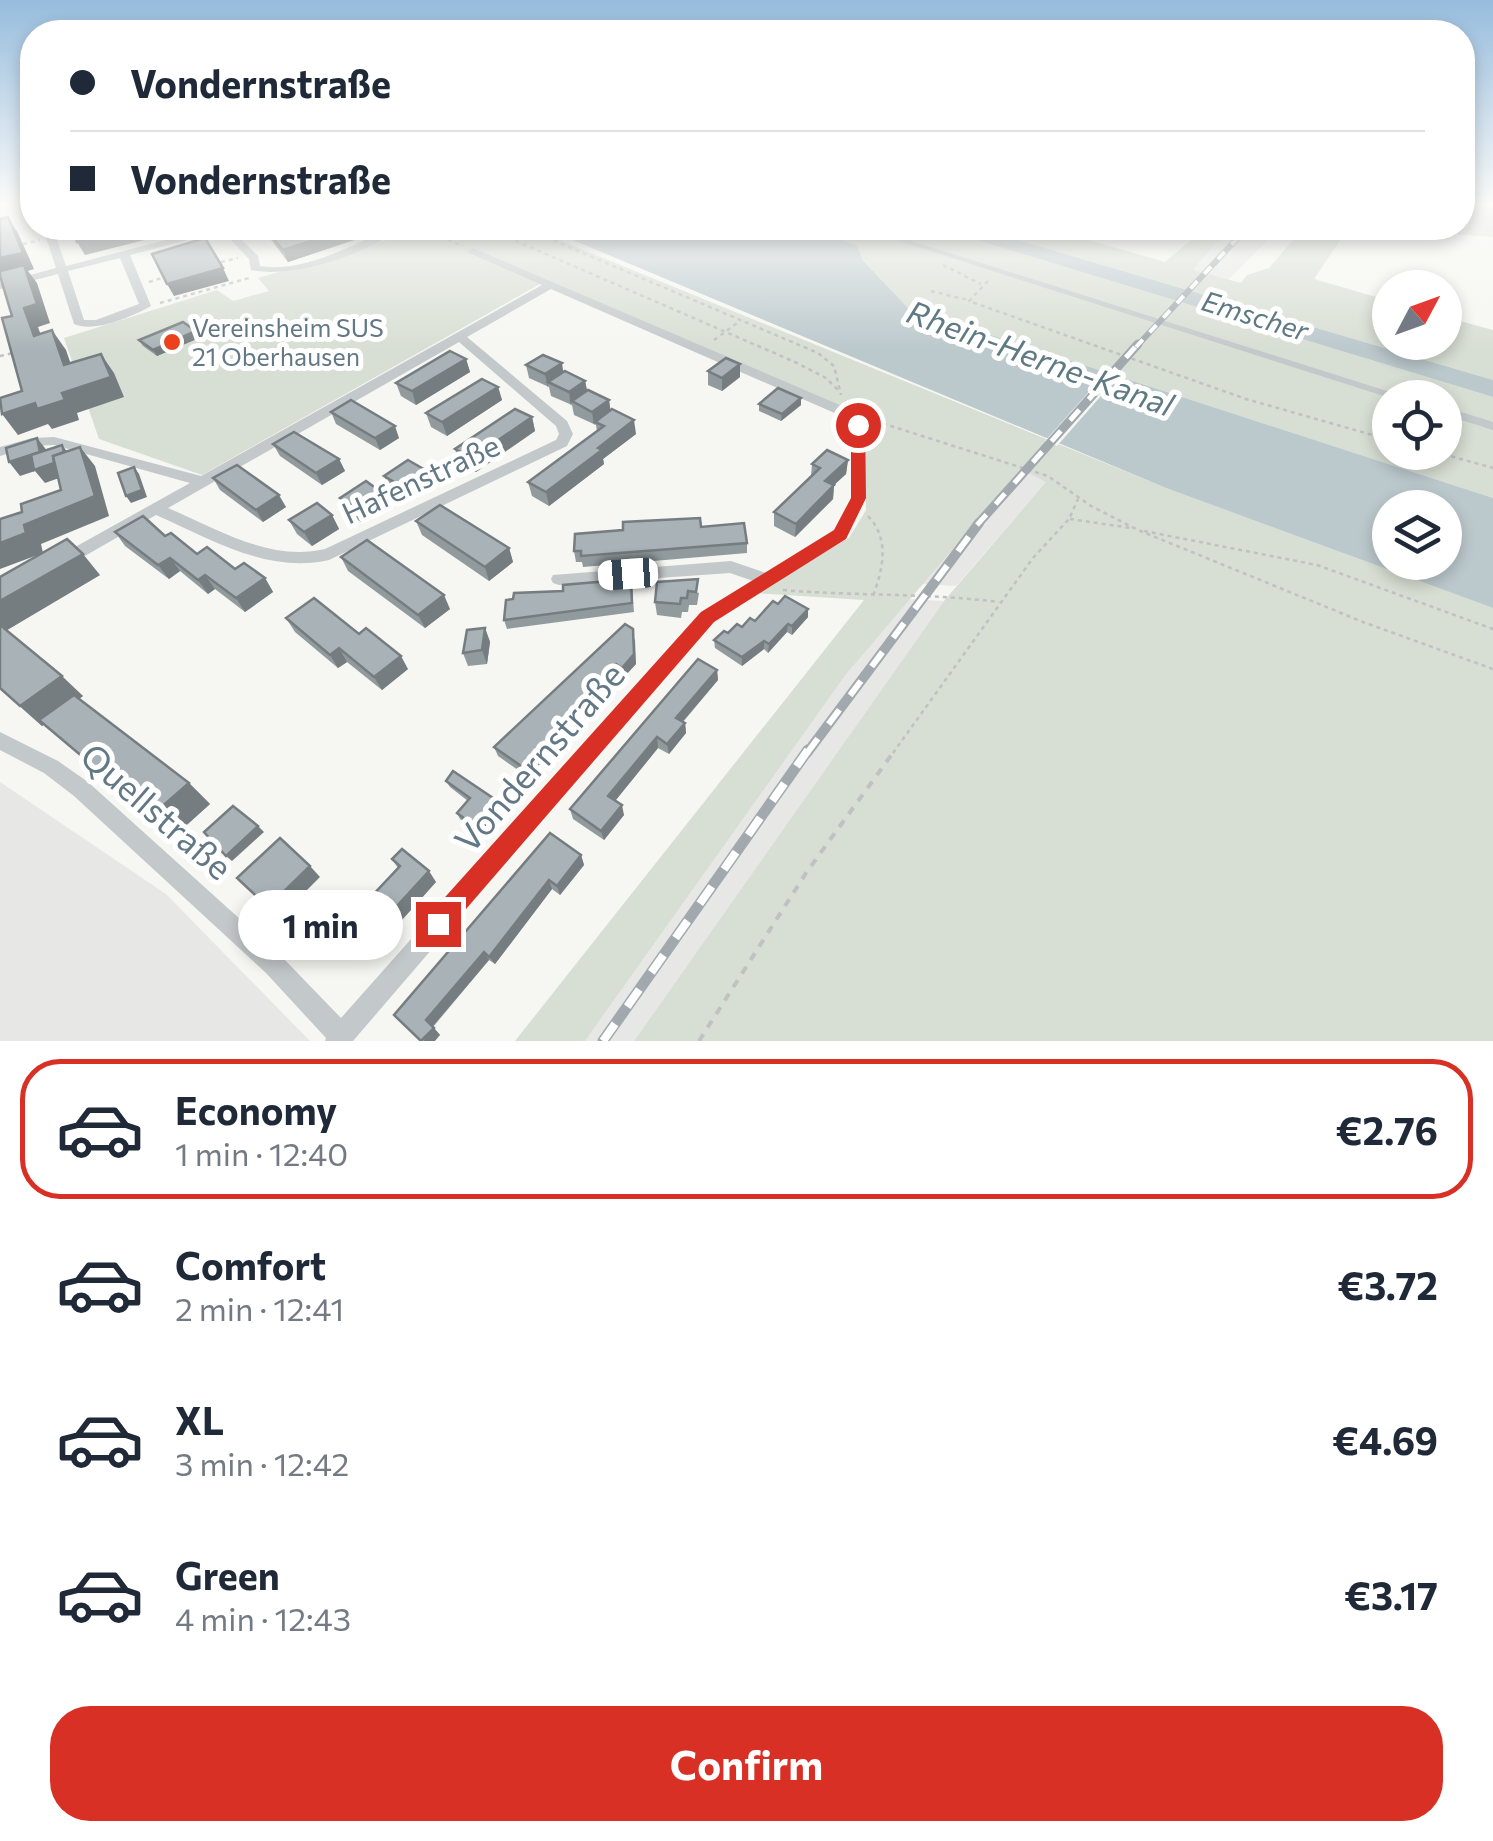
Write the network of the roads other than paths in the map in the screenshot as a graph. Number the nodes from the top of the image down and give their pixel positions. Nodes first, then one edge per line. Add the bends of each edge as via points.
1 (56, 254) edge
2 (124, 254) joint
3 (251, 254) edge
4 (340, 254) edge
5 (479, 254) edge
6 (944, 254) edge
7 (62, 270) junction
8 (550, 285) junction
9 (0, 286) edge
10 (459, 336) junction
11 (1372, 388) edge
12 (1462, 416) edge
13 (1493, 426) edge
14 (6, 450) edge
15 (204, 482) junction
16 (156, 508) junction
17 (54, 566) edge
18 (559, 579) dead end
19 (759, 583) junction
20 (0, 740) edge
21 (338, 1038) edge

1 - 7 street
2 - 7 street
2 - 7 street via 146,303 97,323 78,323
3 - 4 street via 255,268 270,273
5 - 8 street
6 - 11 street
7 - 9 street
8 - 10 street
8 - 19 street, Vondernstraße via 850,415 858,425 857,507 846,528
10 - 15 street
10 - 16 street, Hafenstraße via 562,424 562,442 305,562 282,560
12 - 13 street
14 - 15 street via 54,441
15 - 16 street
16 - 17 street
18 - 19 street via 731,567
19 - 21 street, Vondernstraße via 708,617
20 - 21 street, Quellstraße via 81,789 274,965

